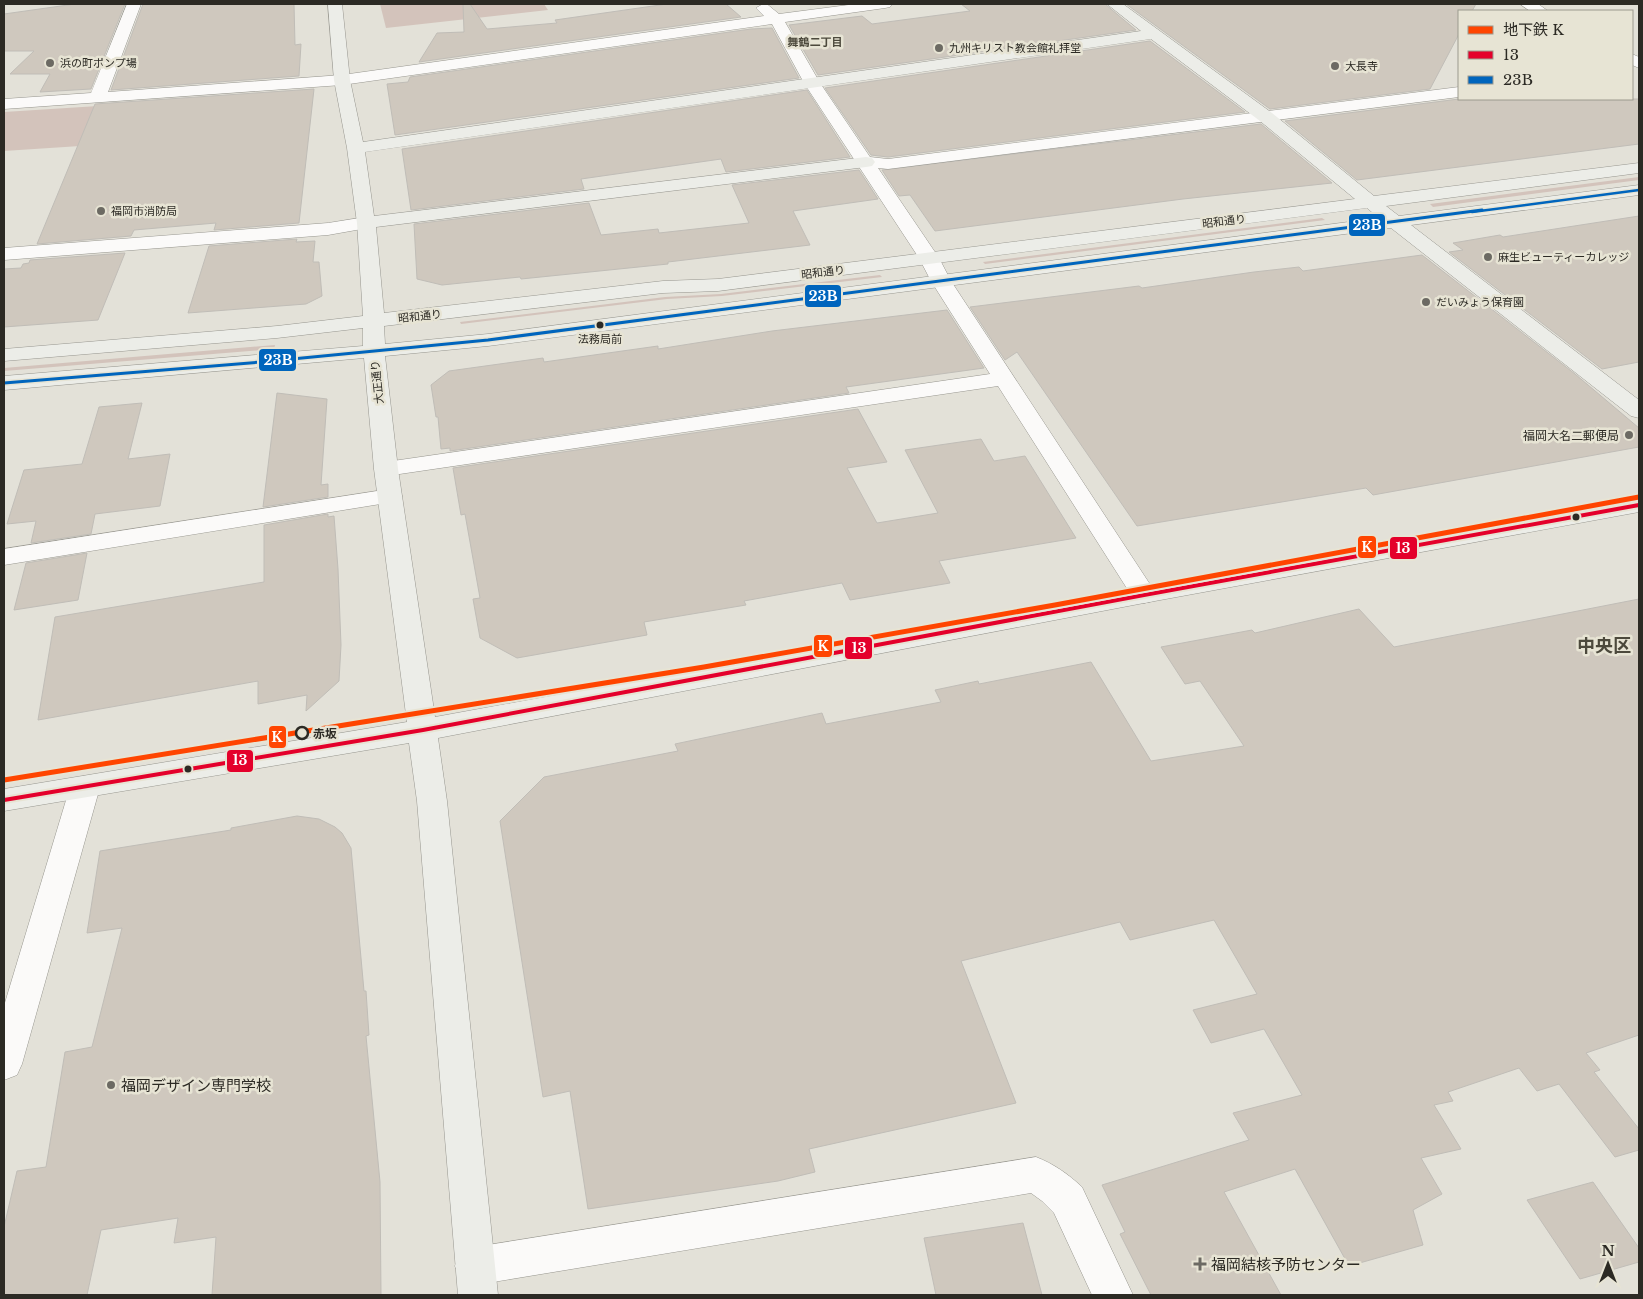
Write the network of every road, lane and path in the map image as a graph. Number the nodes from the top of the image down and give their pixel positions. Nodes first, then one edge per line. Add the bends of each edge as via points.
1 (134, 4) edge
2 (335, 4) edge
3 (758, 4) edge
4 (884, 4) edge
5 (1114, 4) edge
6 (1527, 4) edge
7 (1539, 10) edge
8 (776, 19) junction
9 (1154, 34) junction
10 (342, 80) junction
11 (812, 83) junction
12 (1458, 92) edge
13 (98, 97) junction
14 (4, 104) edge
15 (1266, 117) junction
16 (356, 148) junction
17 (866, 162) junction
18 (1639, 168) edge
19 (1639, 190) edge
20 (1371, 202) junction
21 (1395, 222) junction
22 (366, 223) junction
23 (4, 254) edge
24 (929, 258) junction
25 (941, 281) junction
26 (374, 321) junction
27 (374, 351) junction
28 (4, 355) edge
29 (1005, 378) junction
30 (4, 383) edge
31 (1639, 411) edge
32 (386, 469) junction
33 (390, 496) junction
34 (1639, 505) edge
35 (4, 557) edge
36 (1144, 594) junction
37 (423, 730) junction
38 (85, 787) junction
39 (4, 800) edge
40 (4, 1064) edge
41 (476, 1280) edge
42 (1113, 1295) edge

1 - 13 street
2 - 10 street, 大正通り
3 - 8 street
4 - 8 street
5 - 9 street
6 - 7 street
8 - 10 street
8 - 11 street
9 - 11 street
9 - 15 street
10 - 13 street
10 - 16 street, 大正通り
11 - 16 street
11 - 17 street
12 - 15 street
13 - 14 street
15 - 17 street via 888,164
15 - 20 street
16 - 22 street, 大正通り
17 - 22 street
17 - 24 street
18 - 20 street, 昭和通り
19 - 21 street, 昭和通り
20 - 21 street
20 - 24 street, 昭和通り
21 - 25 street, 昭和通り
21 - 31 street
22 - 23 street via 328,229
22 - 26 street, 大正通り
24 - 25 street
24 - 26 street, 昭和通り via 718,285 663,287
25 - 27 street, 昭和通り via 488,340
25 - 29 street
26 - 27 street, 大正通り
26 - 28 street, 昭和通り
27 - 30 street, 昭和通り
27 - 32 street, 大正通り
29 - 32 street
29 - 36 street
32 - 33 street, 大正通り
33 - 35 street
33 - 37 street, 大正通り
34 - 36 street
36 - 37 street
37 - 38 street
37 - 41 street, 大正通り
38 - 39 street
38 - 40 street
41 - 42 street via 1036,1175 1068,1200

